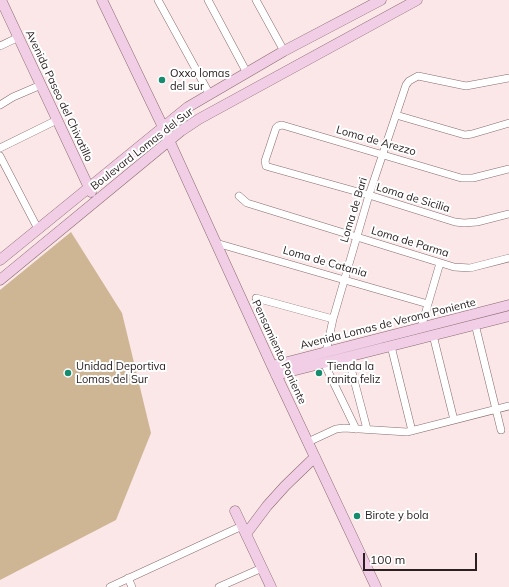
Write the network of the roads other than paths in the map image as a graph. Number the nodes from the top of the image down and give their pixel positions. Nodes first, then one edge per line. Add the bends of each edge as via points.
1 (1, 0) edge
2 (102, 0) edge
3 (158, 0) edge
4 (208, 0) edge
5 (256, 0) edge
6 (381, 0) edge
7 (417, 0) edge
8 (19, 37) junction
9 (0, 46) edge
10 (284, 51) junction
11 (247, 73) junction
12 (509, 78) edge
13 (41, 85) junction
14 (210, 95) junction
15 (0, 105) edge
16 (396, 115) junction
17 (57, 120) junction
18 (509, 123) edge
19 (163, 127) junction
20 (170, 140) junction
21 (0, 148) edge
22 (382, 155) junction
23 (0, 156) edge
24 (266, 166) joint
25 (509, 169) edge
26 (88, 188) junction
27 (239, 196) dead end
28 (369, 196) junction
29 (95, 202) junction
30 (509, 214) edge
31 (38, 229) junction
32 (357, 237) junction
33 (216, 243) junction
34 (1, 255) edge
35 (509, 258) edge
36 (440, 263) junction
37 (345, 279) junction
38 (0, 280) edge
39 (256, 298) dead end
40 (428, 304) junction
41 (509, 305) edge
42 (509, 316) edge
43 (333, 319) junction
44 (475, 324) junction
45 (421, 328) junction
46 (433, 335) junction
47 (391, 346) junction
48 (326, 352) junction
49 (348, 357) junction
50 (324, 363) junction
51 (274, 371) junction
52 (509, 406) edge
53 (496, 410) junction
54 (454, 420) junction
55 (356, 429) junction
56 (367, 430) junction
57 (500, 430) dead end
58 (412, 431) junction
59 (308, 442) junction
60 (315, 457) junction
61 (235, 511) dead end
62 (244, 530) junction
63 (262, 568) junction
64 (128, 578) junction
65 (110, 587) edge
66 (132, 587) edge
67 (219, 587) edge
68 (271, 587) edge
69 (376, 587) edge

1 - 8 street, Avenida Paseo del Chivatillo
2 - 19 street
3 - 14 street
4 - 11 street
5 - 10 street
6 - 10 street, Boulevard Lomas del Sur
7 - 20 street, Boulevard Lomas del Sur via 199,118
8 - 9 street
8 - 13 street, Avenida Paseo del Chivatillo
10 - 11 street, Boulevard Lomas del Sur
11 - 14 street, Boulevard Lomas del Sur
12 - 16 street, Loma de Bari via 466,86 418,76 406,85
13 - 15 street
13 - 17 street, Avenida Paseo del Chivatillo
14 - 19 street, Boulevard Lomas del Sur via 188,107
16 - 18 street via 465,135
16 - 22 street, Loma de Bari
17 - 21 street
17 - 26 street, Avenida Paseo del Chivatillo
19 - 20 street, Pensamiento Poniente
19 - 26 street, Boulevard Lomas del Sur
20 - 29 street, Boulevard Lomas del Sur
20 - 33 street, Pensamiento Poniente
22 - 24 street, Loma de Arezzo via 282,125 276,128 265,161
22 - 25 street, Loma de Arezzo via 461,178 473,178
22 - 28 street, Loma de Bari
23 - 31 street
24 - 28 street, Loma de Sicilia
26 - 29 street, Avenida Paseo del Chivatillo
26 - 31 street, Boulevard Lomas del Sur
27 - 32 street, Loma de Parma via 247,203
28 - 30 street, Loma de Sicilia via 455,222 477,222
28 - 32 street, Loma de Bari
29 - 38 street, Boulevard Lomas del Sur
31 - 34 street, Boulevard Lomas del Sur
32 - 36 street, Loma de Parma
32 - 37 street, Loma de Bari
33 - 37 street, Loma de Catania
33 - 51 street, Pensamiento Poniente
35 - 36 street, Loma de Parma via 470,268
36 - 40 street
37 - 40 street, Loma de Catania
37 - 43 street, Loma de Bari
39 - 43 street
40 - 45 street
41 - 45 street, Avenida Lomas de Verona Poniente
42 - 44 street, Avenida Lomas de Verona Poniente
43 - 48 street, Loma de Bari
44 - 46 street, Avenida Lomas de Verona Poniente
44 - 53 street
45 - 48 street, Avenida Lomas de Verona Poniente
46 - 47 street, Avenida Lomas de Verona Poniente
46 - 54 street
47 - 49 street, Avenida Lomas de Verona Poniente
47 - 58 street
48 - 51 street, Avenida Lomas de Verona Poniente
49 - 50 street, Avenida Lomas de Verona Poniente
49 - 56 street
50 - 51 street, Avenida Lomas de Verona Poniente
50 - 55 street
51 - 59 street, Pensamiento Poniente
52 - 53 street
53 - 54 street
53 - 57 street
54 - 58 street
55 - 56 street
55 - 59 street via 336,429
56 - 58 street
59 - 60 street, Pensamiento Poniente
60 - 62 street
60 - 69 street, Pensamiento Poniente
61 - 62 street
62 - 63 street
62 - 64 street
63 - 67 street
63 - 68 street
64 - 65 street
64 - 66 street

